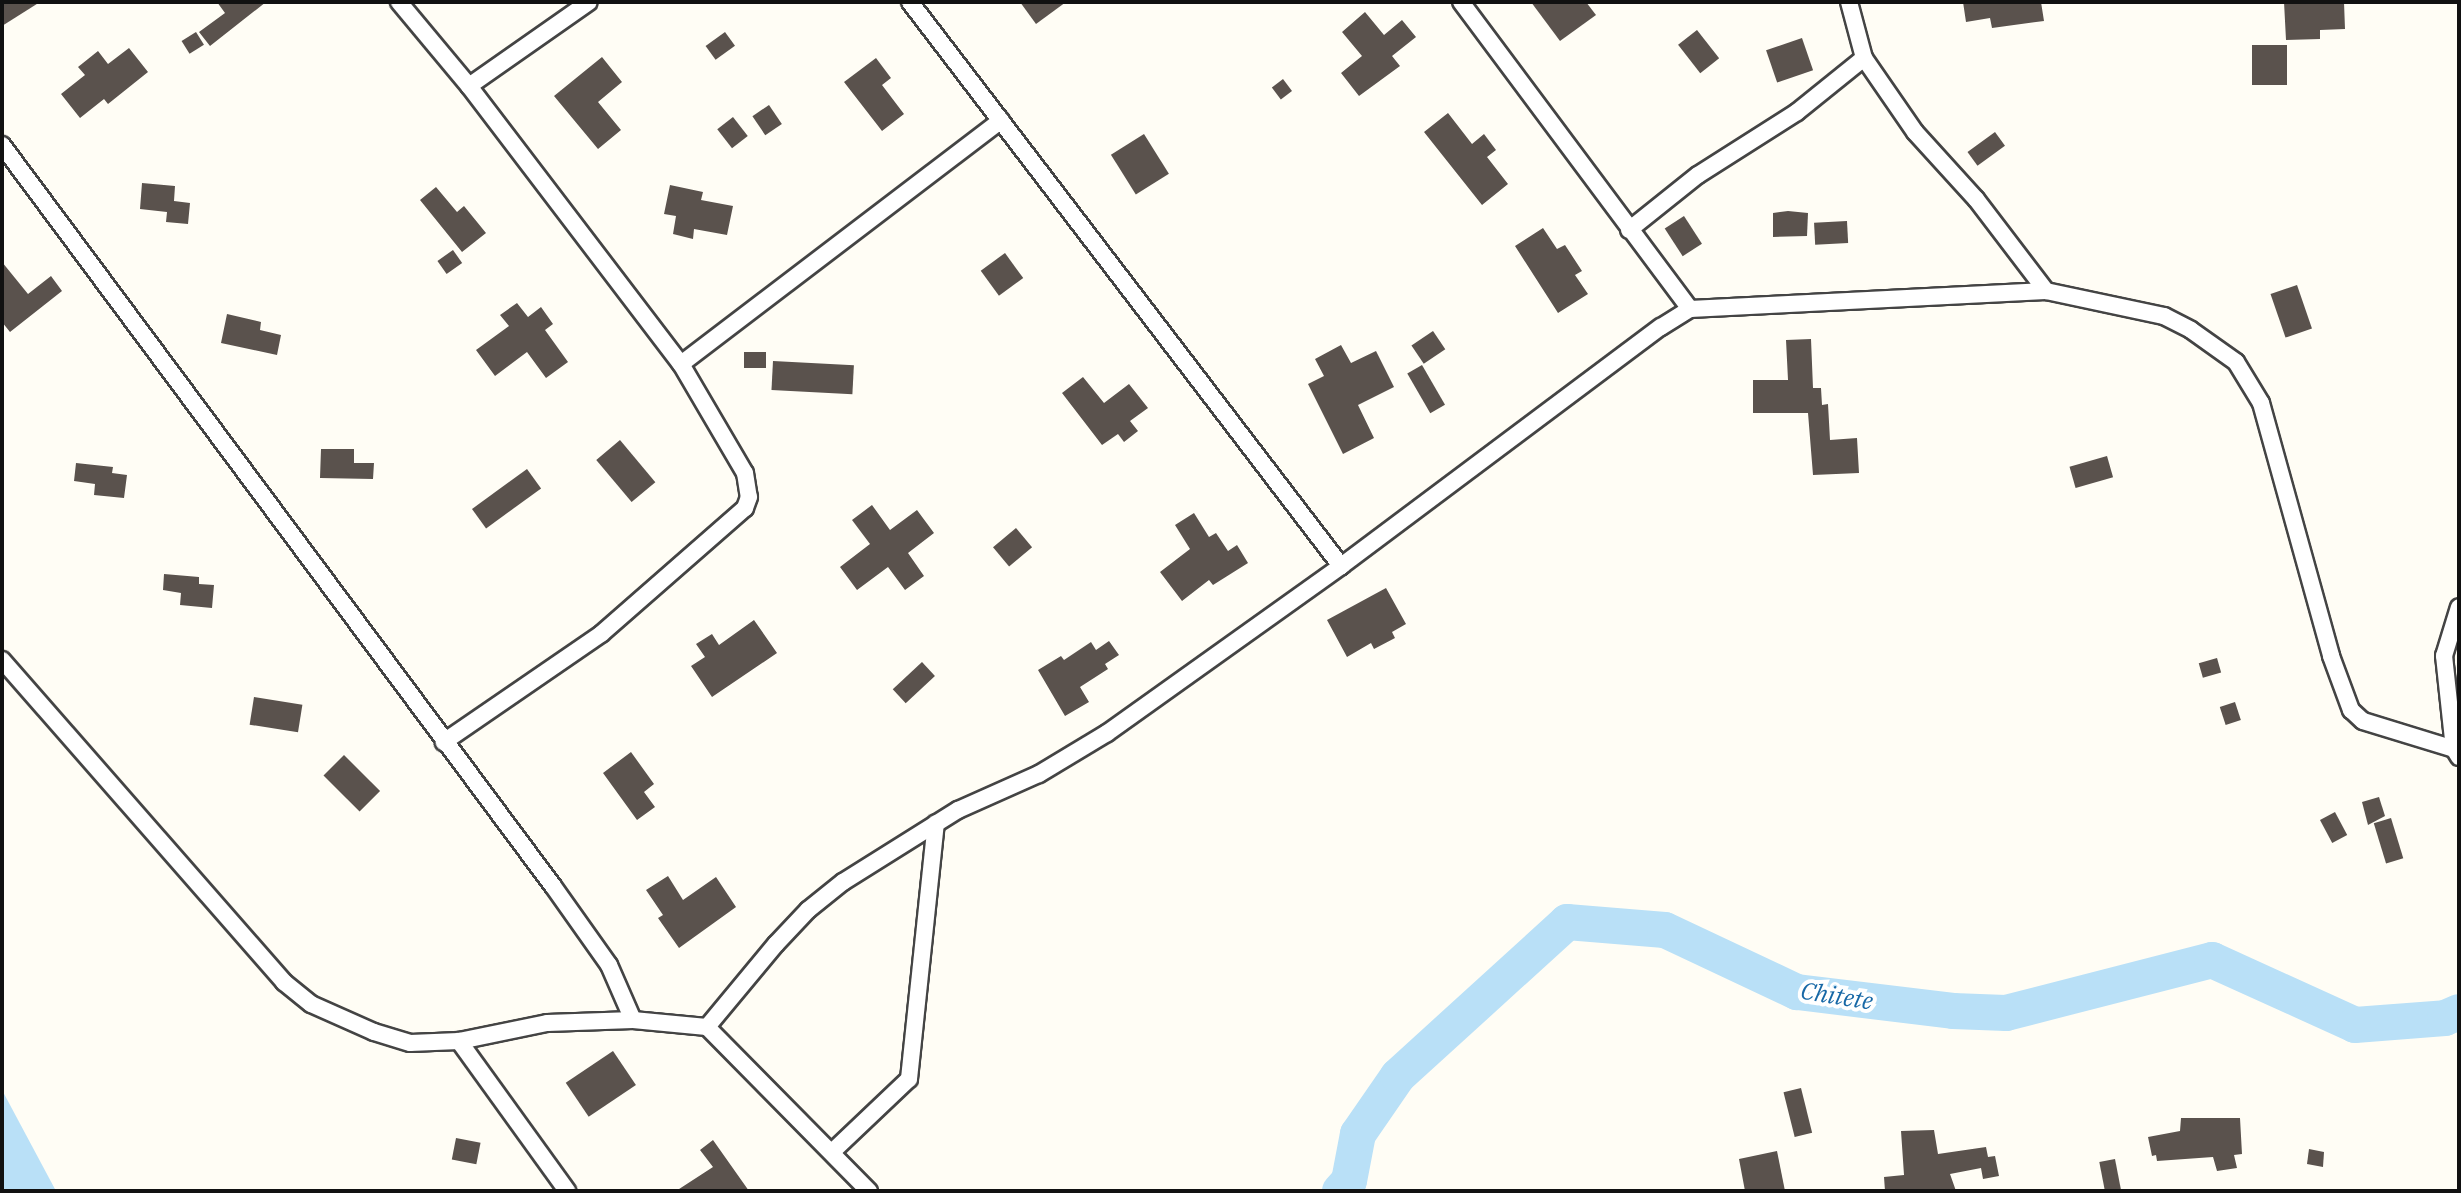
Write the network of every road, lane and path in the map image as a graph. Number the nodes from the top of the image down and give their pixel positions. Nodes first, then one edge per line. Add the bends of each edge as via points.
1 (399, 2) edge
2 (589, 2) edge
3 (910, 2) edge
4 (1461, 2) edge
5 (1849, 2) edge
6 (1864, 58) junction
7 (469, 86) junction
8 (1001, 120) junction
9 (2, 145) edge
10 (1629, 230) junction
11 (2046, 291) junction
12 (1690, 309) junction
13 (681, 364) junction
14 (1341, 566) junction
15 (2459, 607) edge
16 (2, 660) edge
17 (444, 742) junction
18 (2457, 754) edge
19 (936, 823) junction
20 (633, 1020) junction
21 (707, 1027) junction
22 (459, 1041) junction
23 (832, 1152) junction
24 (567, 1191) edge
25 (869, 1191) edge

1 - 7 street
2 - 7 street
3 - 8 street
4 - 10 street
5 - 6 street
6 - 10 street via 1797,112 1698,175
6 - 11 street via 1915,132 1976,199
7 - 13 street
8 - 13 street
8 - 14 street
9 - 17 street
10 - 12 street
11 - 12 street
11 - 18 street via 2164,316 2236,362 2266,418 2315,601 2351,710 2363,721
12 - 14 street
13 - 17 street via 745,473 745,508 601,634
14 - 19 street via 1107,733 1039,774
15 - 18 street via 2444,656
16 - 22 street via 293,990 311,1004 374,1032 410,1043
17 - 20 street via 609,965
19 - 21 street via 808,910
19 - 23 street via 909,1079
20 - 21 street
20 - 22 street via 547,1023
21 - 23 street
22 - 24 street
23 - 25 street

